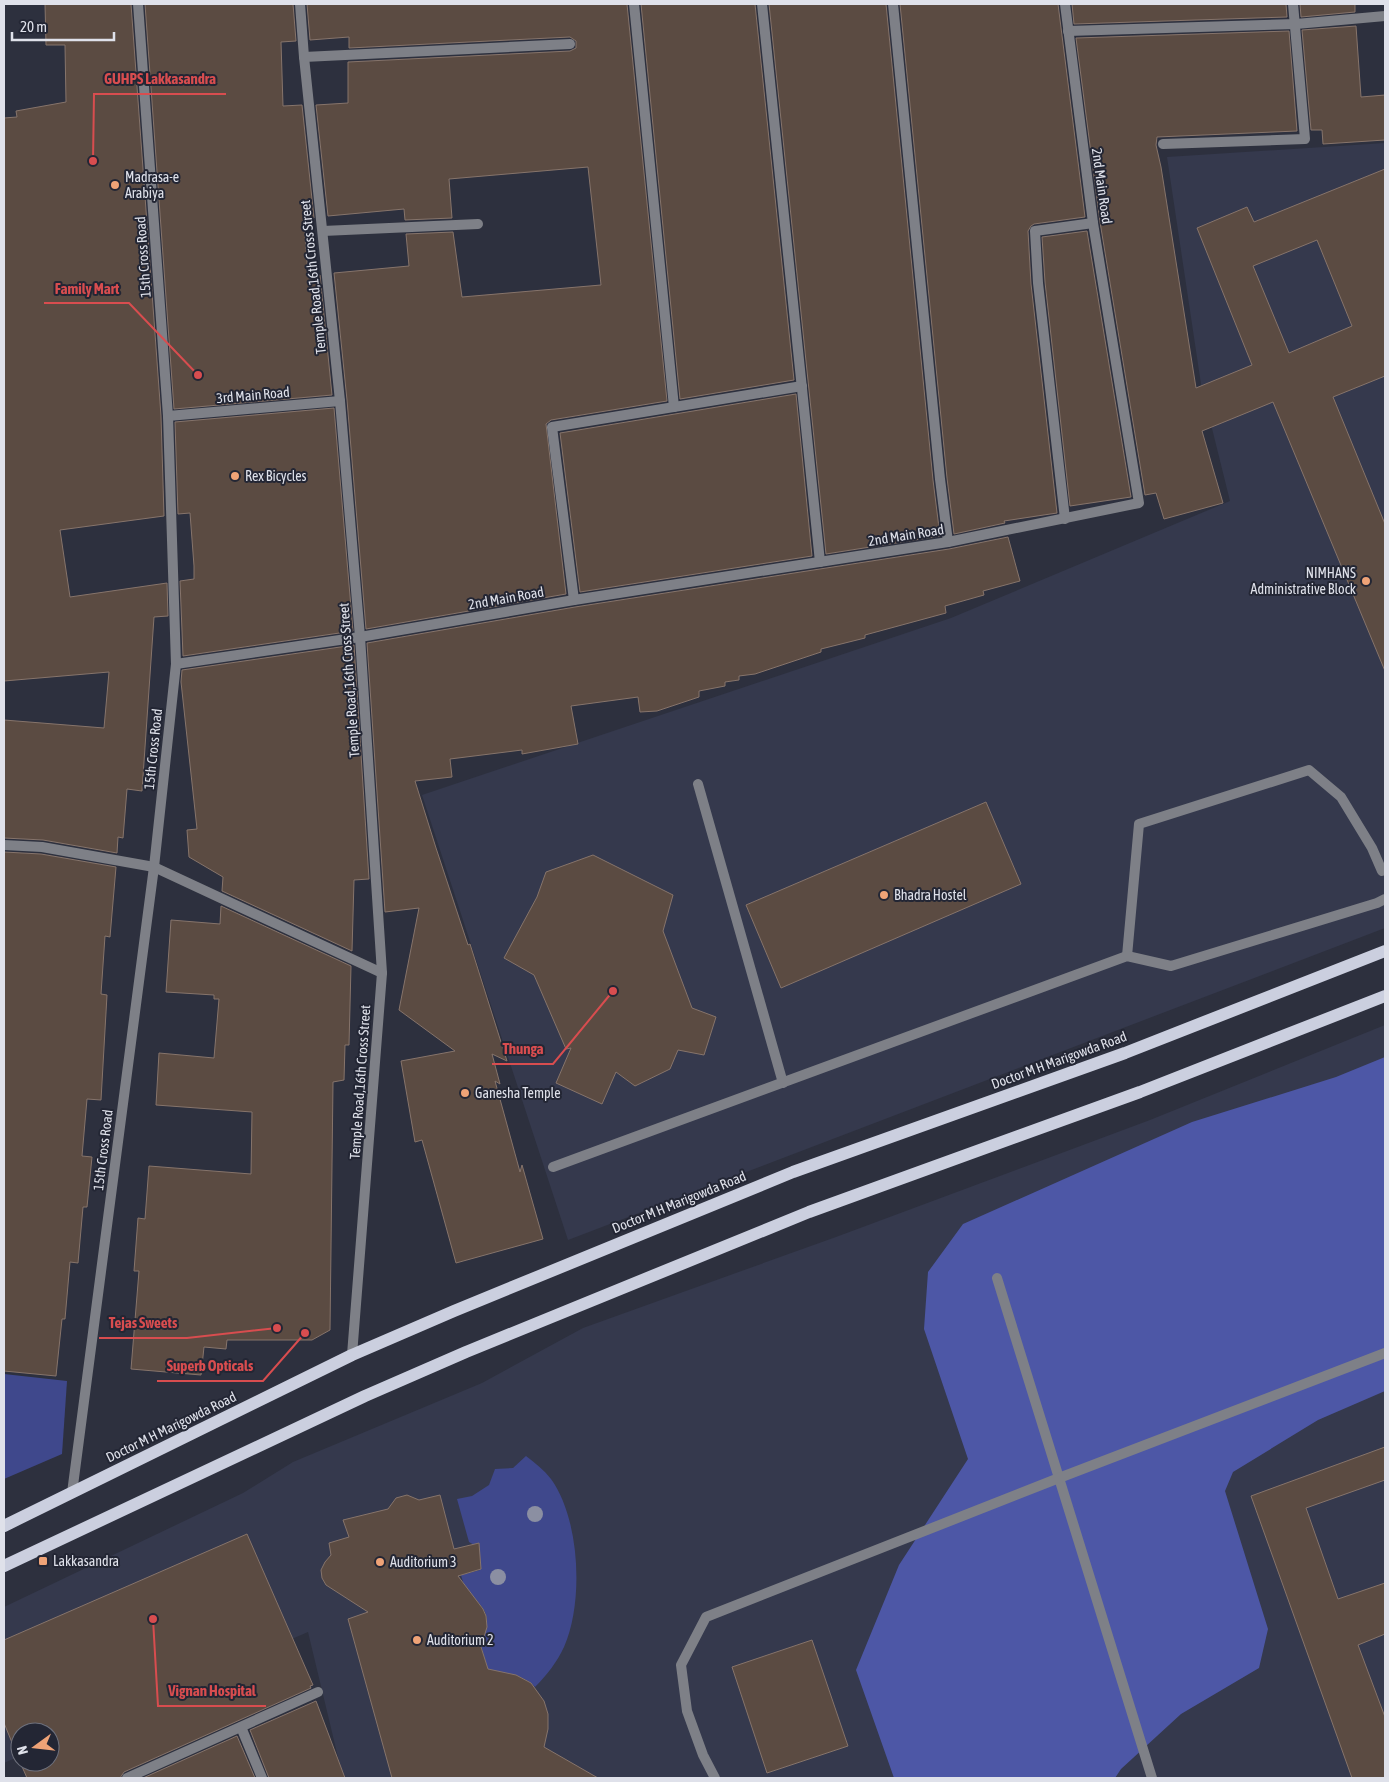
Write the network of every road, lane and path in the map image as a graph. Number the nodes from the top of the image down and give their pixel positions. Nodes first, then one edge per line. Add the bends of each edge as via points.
1 (138, 4) edge
2 (300, 4) edge
3 (634, 4) edge
4 (762, 4) edge
5 (893, 4) edge
6 (1065, 4) edge
7 (1293, 4) edge
8 (1385, 16) edge
9 (1296, 24) junction
10 (1068, 31) junction
11 (570, 44) dead end
12 (304, 57) junction
13 (1163, 144) dead end
14 (1093, 223) junction
15 (478, 224) dead end
16 (323, 232) junction
17 (802, 386) junction
18 (340, 400) junction
19 (674, 407) junction
20 (168, 416) junction
21 (1065, 519) junction
22 (948, 542) junction
23 (820, 562) junction
24 (574, 600) junction
25 (360, 636) junction
26 (176, 664) junction
27 (698, 784) dead end
28 (4, 845) edge
29 (154, 867) junction
30 (1382, 870) dead end
31 (1385, 899) edge
32 (1385, 950) edge
33 (1127, 956) junction
34 (382, 973) junction
35 (1385, 996) edge
36 (783, 1083) junction
37 (553, 1167) dead end
38 (997, 1278) dead end
39 (1385, 1353) edge
40 (352, 1355) junction
41 (1059, 1478) junction
42 (72, 1493) junction
43 (4, 1526) edge
44 (4, 1566) edge
45 (318, 1692) dead end
46 (241, 1727) junction
47 (127, 1778) edge
48 (262, 1778) edge
49 (715, 1778) edge
50 (1152, 1778) edge

1 - 20 street, 15th Cross Road
2 - 12 street, Temple Road,16th Cross Street
3 - 19 street
4 - 17 street
5 - 22 street
6 - 10 street, 2nd Main Road
7 - 9 street
8 - 9 street
9 - 10 street
9 - 13 street via 1305,139
10 - 14 street, 2nd Main Road
11 - 12 street
12 - 16 street, Temple Road,16th Cross Street
14 - 21 street via 1035,231
14 - 21 street, 2nd Main Road via 1140,503
15 - 16 street
16 - 18 street, Temple Road,16th Cross Street
17 - 19 street
17 - 23 street
18 - 20 street, 3rd Main Road
18 - 25 street, Temple Road,16th Cross Street
19 - 24 street via 552,427
20 - 26 street, 15th Cross Road
21 - 22 street, 2nd Main Road
22 - 23 street, 2nd Main Road
23 - 24 street, 2nd Main Road
24 - 25 street, 2nd Main Road
25 - 26 street, 2nd Main Road
25 - 34 street, Temple Road,16th Cross Street
26 - 29 street, 15th Cross Road
27 - 36 street
28 - 29 street via 42,847
29 - 34 street
29 - 42 street, 15th Cross Road
30 - 33 street via 1341,797 1309,770 1139,824
31 - 33 street via 1171,966
32 - 40 main road, Doctor M H Marigowda Road via 1125,1053 793,1172
33 - 36 street
34 - 40 street, Temple Road,16th Cross Street
35 - 44 main road via 1140,1092 809,1212 466,1352 365,1396
36 - 37 street
38 - 41 street
39 - 41 street
40 - 42 main road, Doctor M H Marigowda Road
41 - 49 street via 706,1618 681,1666 687,1712
41 - 50 street
42 - 43 main road, Doctor M H Marigowda Road
45 - 46 street
46 - 47 street
46 - 48 street

